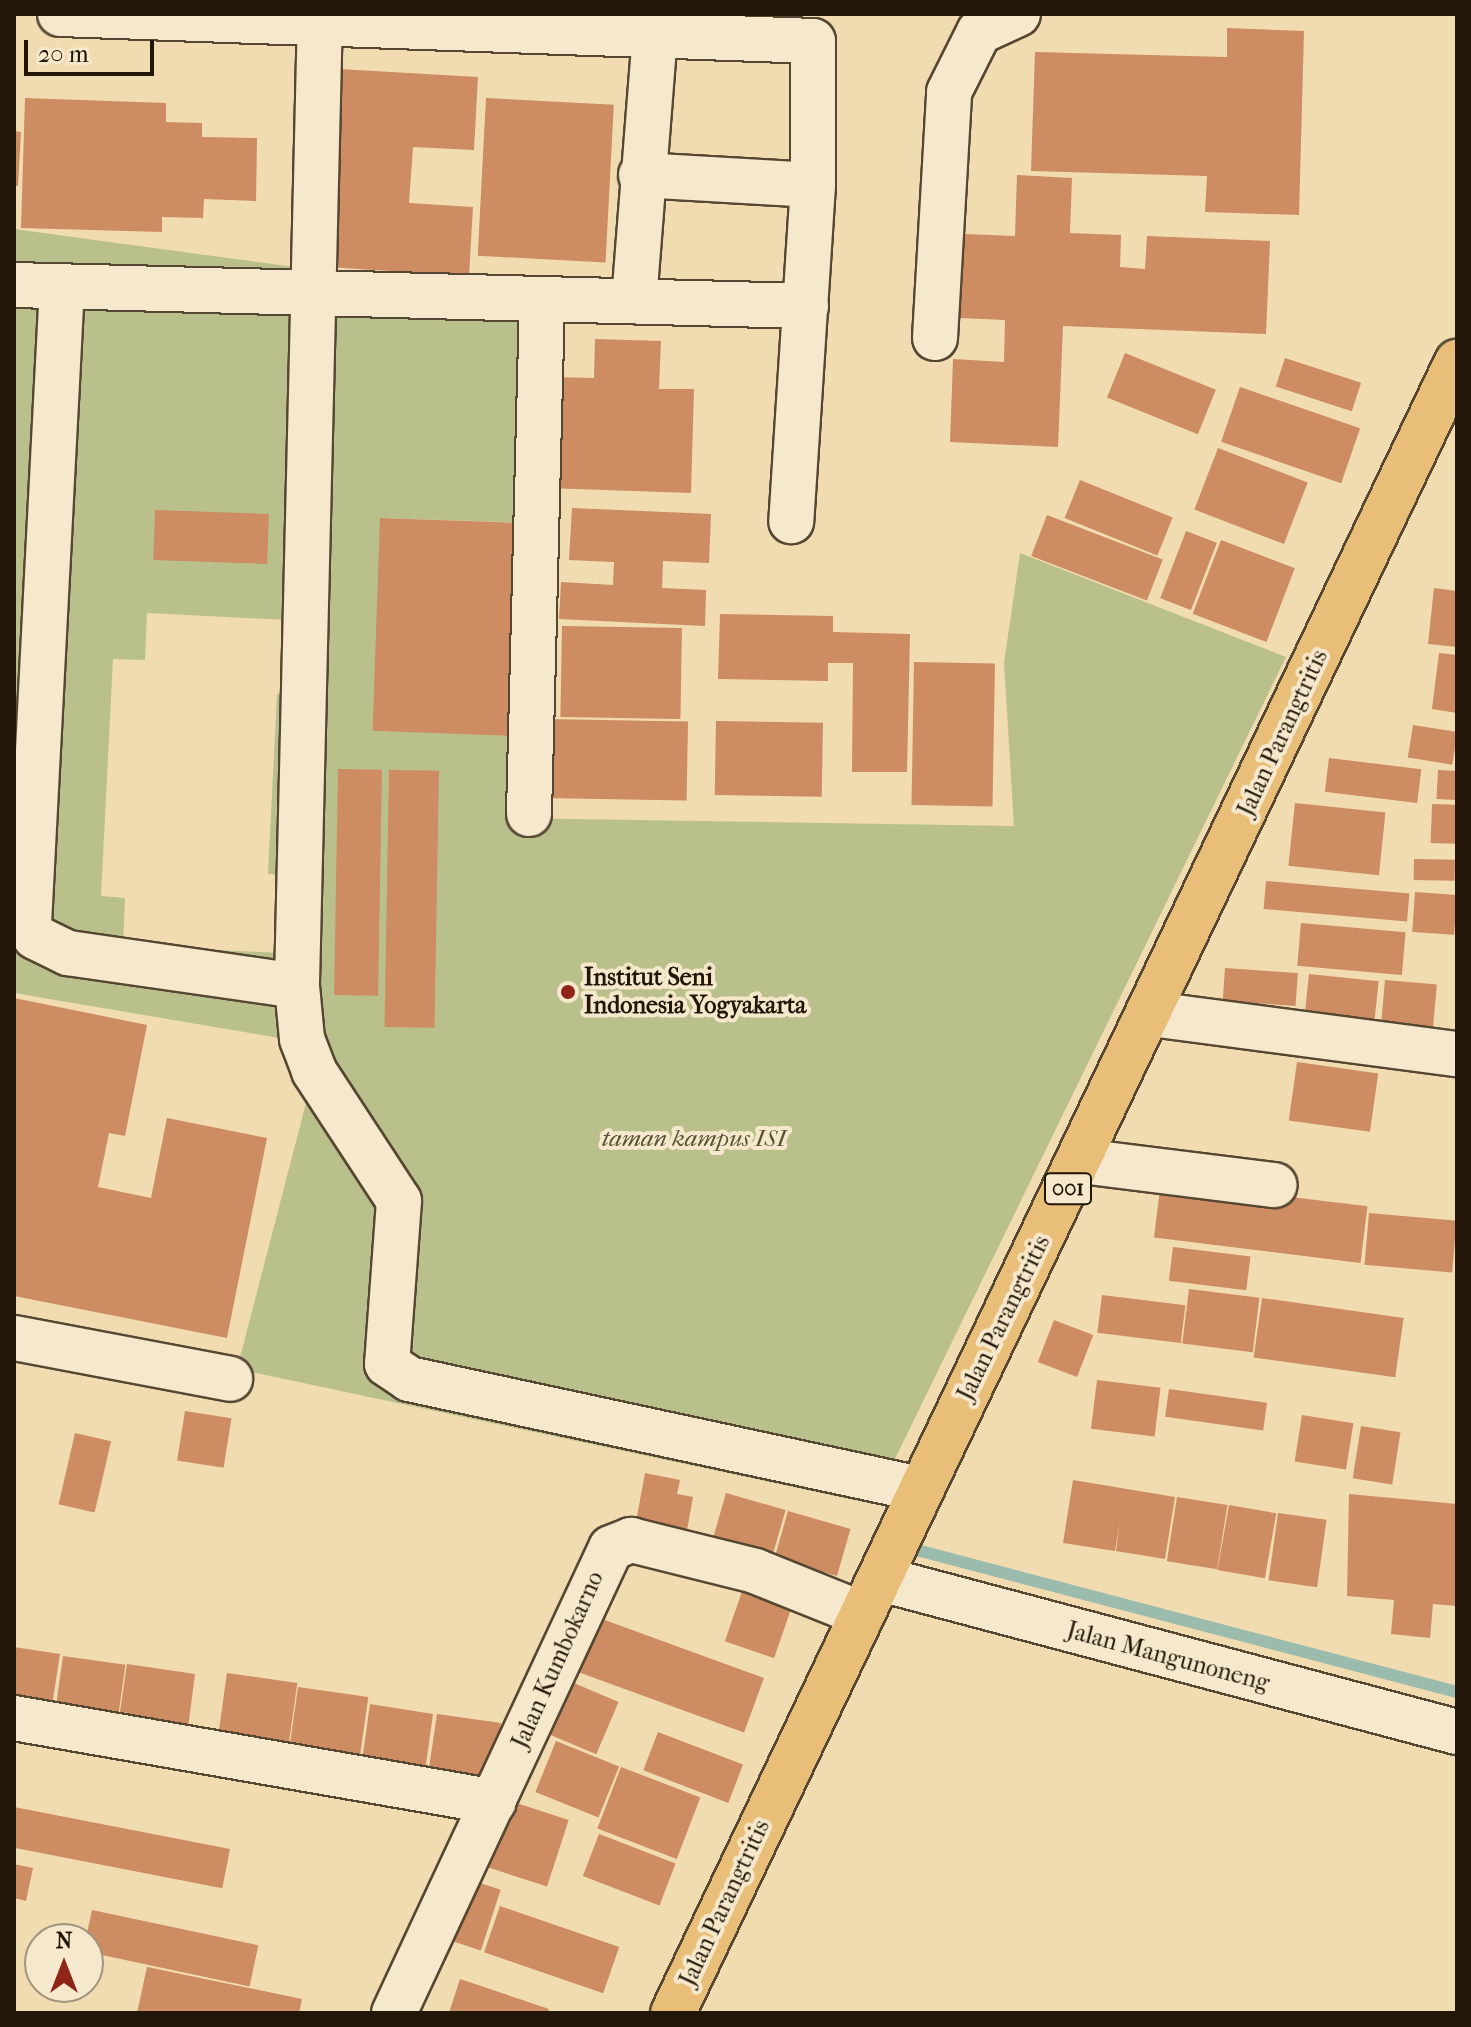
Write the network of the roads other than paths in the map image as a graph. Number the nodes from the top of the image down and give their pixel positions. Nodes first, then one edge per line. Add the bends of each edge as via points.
1 (60, 14) edge
2 (1018, 14) edge
3 (321, 18) edge
4 (655, 34) junction
5 (641, 175) junction
6 (813, 185) junction
7 (14, 285) edge
8 (62, 286) junction
9 (314, 294) junction
10 (542, 299) junction
11 (634, 301) junction
12 (806, 306) junction
13 (935, 338) dead end
14 (1454, 376) edge
15 (791, 521) dead end
16 (529, 814) dead end
17 (297, 986) junction
18 (1152, 1014) junction
19 (1457, 1054) edge
20 (1081, 1161) junction
21 (1275, 1185) dead end
22 (14, 1338) edge
23 (230, 1379) dead end
24 (920, 1489) junction
25 (871, 1597) junction
26 (14, 1718) edge
27 (1457, 1732) edge
28 (494, 1802) junction
29 (394, 2013) edge
30 (673, 2013) edge

1 - 3 street
2 - 13 street via 979,32 949,92
3 - 4 street
3 - 9 street
4 - 5 street
4 - 6 street via 813,41
5 - 6 street
5 - 11 street
6 - 12 street
7 - 8 street
8 - 9 street
8 - 17 street via 29,925 35,937 68,953
9 - 10 street
9 - 17 street
10 - 11 street
10 - 16 street
11 - 12 street
12 - 15 street
14 - 18 main road, Jalan Parangtritis / 001
17 - 24 street via 314,1071 399,1201 387,1364 409,1379
18 - 19 street
18 - 20 main road, Jalan Parangtritis / 001
20 - 21 street
20 - 24 main road, Jalan Parangtritis / 001
22 - 23 street
24 - 25 main road, Jalan Parangtritis / 001
25 - 27 street, Jalan Mangunoneng
25 - 28 street, Jalan Kumbokarno via 621,1543 603,1560
25 - 30 main road, Jalan Parangtritis / 001
26 - 28 street
28 - 29 street, Jalan Kumbokarno

